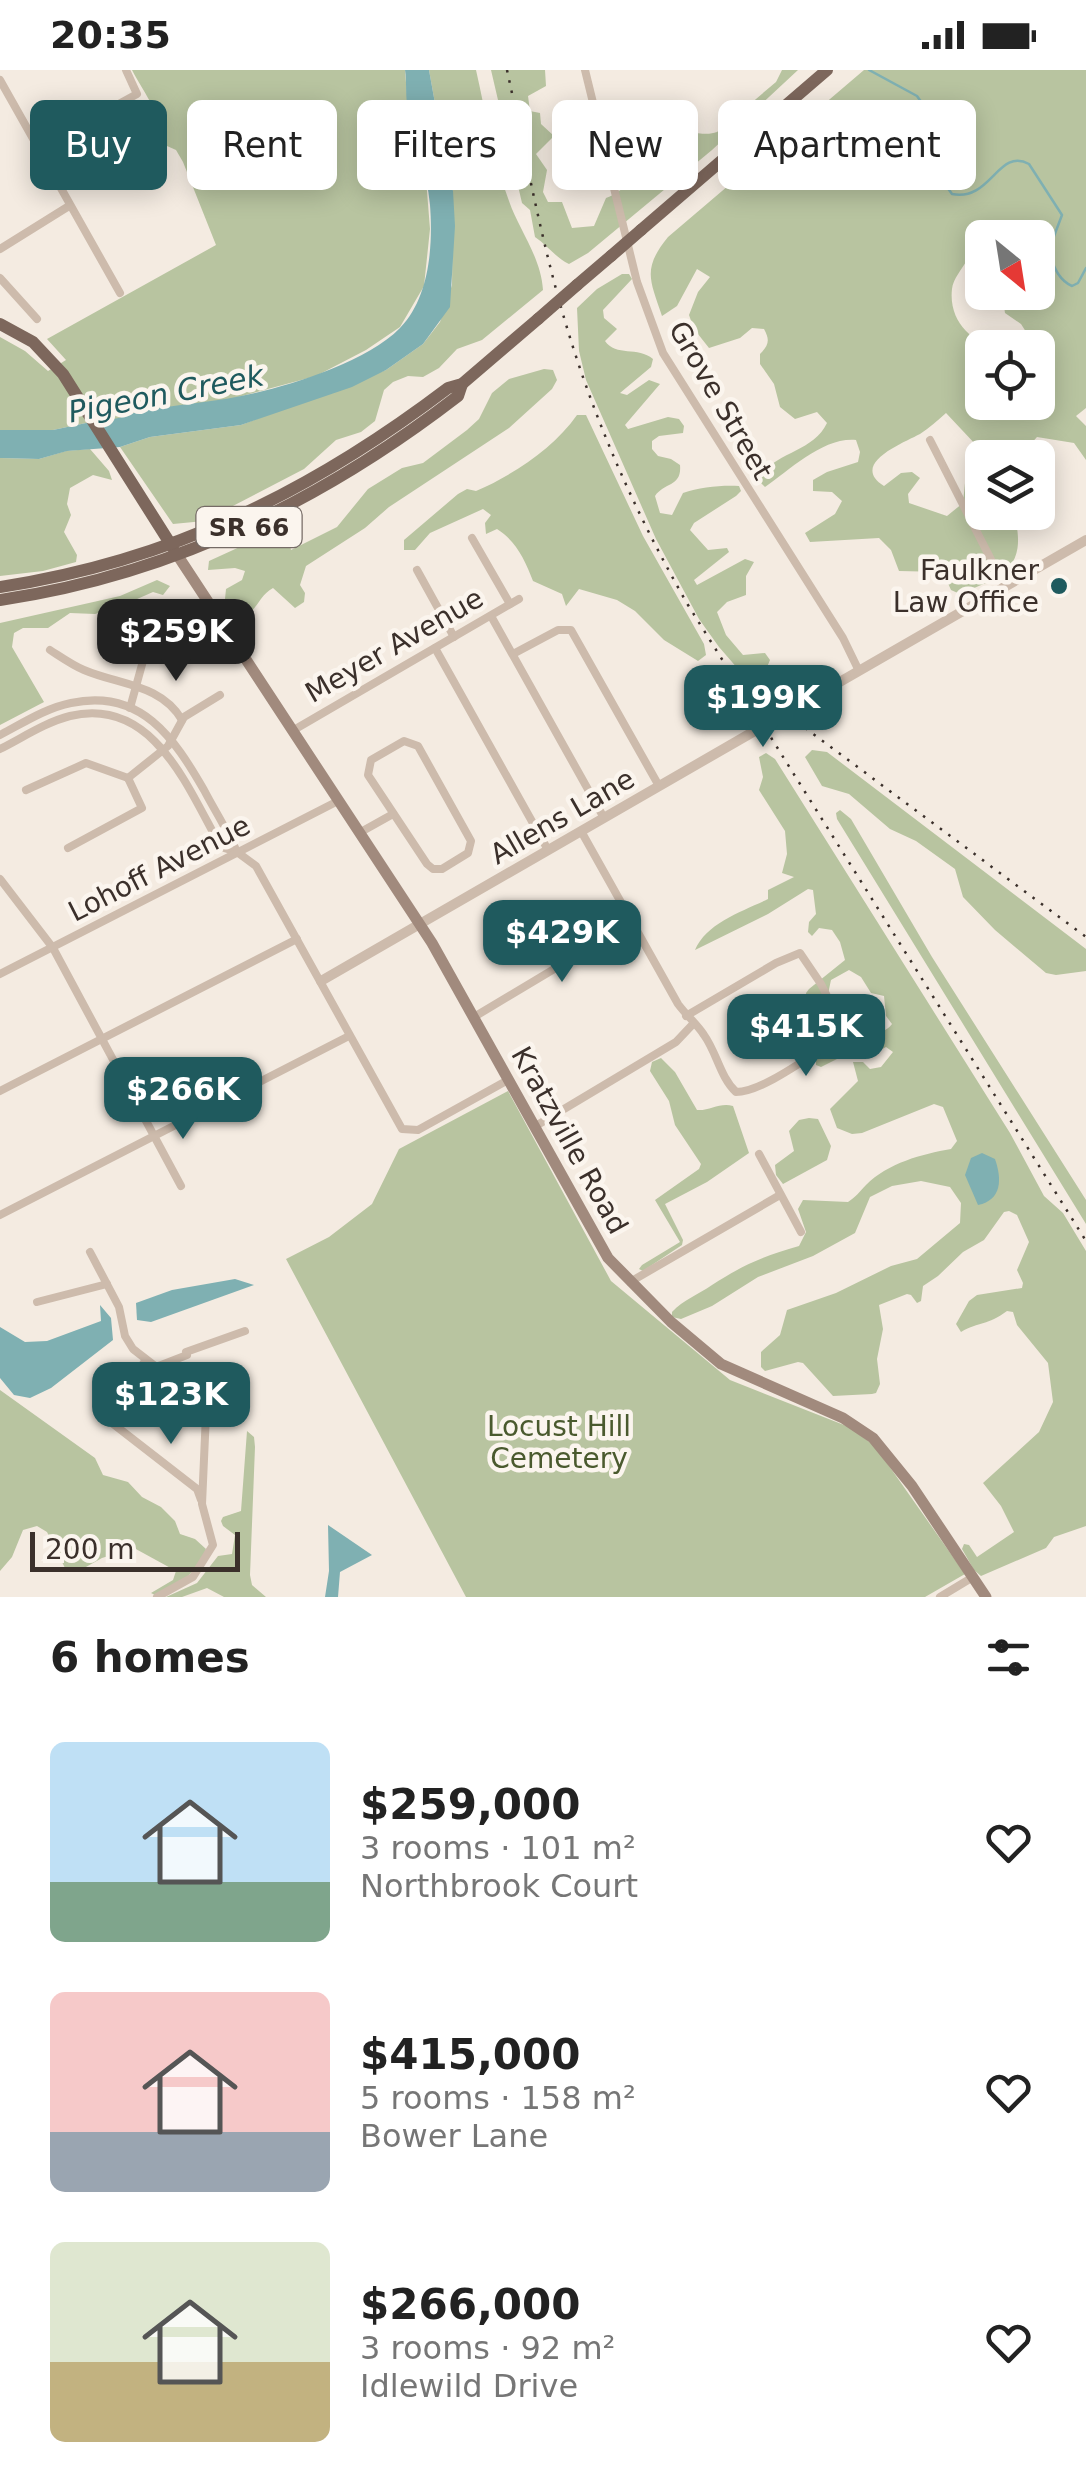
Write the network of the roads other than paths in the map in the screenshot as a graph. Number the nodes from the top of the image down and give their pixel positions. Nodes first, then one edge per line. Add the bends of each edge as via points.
1 (126, 70) edge
2 (584, 70) edge
3 (827, 70) edge
4 (0, 80) edge
5 (127, 100) edge
6 (30, 135) edge
7 (60, 190) edge
8 (69, 206) junction
9 (0, 249) edge
10 (0, 278) edge
11 (120, 293) dead end
12 (37, 319) dead end
13 (0, 324) edge
14 (930, 440) dead end
15 (472, 538) dead end
16 (1086, 540) edge
17 (174, 550) junction
18 (416, 570) dead end
19 (0, 587) edge
20 (1005, 587) junction
21 (0, 600) edge
22 (492, 616) junction
23 (150, 632) dead end
24 (454, 637) junction
25 (435, 648) junction
26 (50, 650) dead end
27 (513, 654) junction
28 (859, 671) junction
29 (136, 686) junction
30 (220, 695) dead end
31 (130, 708) junction
32 (182, 720) junction
33 (292, 731) junction
34 (0, 735) edge
35 (172, 738) junction
36 (0, 749) edge
37 (164, 749) junction
38 (128, 778) junction
39 (659, 786) junction
40 (26, 790) dead end
41 (338, 801) junction
42 (392, 814) junction
43 (604, 818) junction
44 (581, 831) junction
45 (359, 833) junction
46 (68, 848) dead end
47 (548, 850) junction
48 (237, 852) junction
49 (0, 879) edge
50 (631, 923) junction
51 (420, 925) junction
52 (297, 939) junction
53 (52, 948) junction
54 (0, 974) edge
55 (321, 981) junction
56 (686, 1016) junction
57 (474, 1017) junction
58 (693, 1024) junction
59 (349, 1036) junction
60 (102, 1038) junction
61 (508, 1080) junction
62 (0, 1091) edge
63 (534, 1127) junction
64 (154, 1136) junction
65 (760, 1154) dead end
66 (181, 1186) dead end
67 (780, 1195) junction
68 (0, 1216) edge
69 (802, 1232) dead end
70 (90, 1252) dead end
71 (630, 1282) junction
72 (107, 1284) junction
73 (37, 1302) dead end
74 (245, 1332) dead end
75 (146, 1360) junction
76 (156, 1367) junction
77 (202, 1504) junction
78 (973, 1577) junction
79 (157, 1597) edge
80 (940, 1597) edge
81 (986, 1597) edge

1 - 5 street via 138,94
2 - 28 street, Grove Street via 643,304 663,352
3 - 17 main road, SR 66, bridge via 462,384 308,483
4 - 6 street
7 - 8 street
8 - 9 street
8 - 11 street
10 - 12 street
13 - 17 main road via 51,360
14 - 20 street
15 - 22 street, Meyer Avenue via 515,601
16 - 20 street, Allens Lane
17 - 19 main road, SR 66
17 - 21 main road, SR 66 via 68,588
17 - 33 main road, Kratzville Road
18 - 24 street
20 - 28 street, Allens Lane
22 - 24 street, Meyer Avenue
22 - 27 street
23 - 29 street
24 - 25 street, Meyer Avenue
25 - 33 street, Meyer Avenue
25 - 47 street
26 - 29 street via 83,670
27 - 39 street via 565,628 573,632
27 - 43 street
28 - 39 street, Allens Lane
29 - 31 street
29 - 32 street via 167,701
30 - 32 street
31 - 34 street via 71,703
31 - 35 street
32 - 35 street
33 - 41 main road, Kratzville Road
35 - 37 street
35 - 48 street
36 - 37 street via 60,720 94,714 133,723
37 - 38 street
37 - 48 street via 220,847
38 - 40 street via 86,763
38 - 46 street via 142,808
39 - 43 street, Allens Lane
41 - 45 main road, Kratzville Road
41 - 48 street, Lohoff Avenue
42 - 42 street via 431,868 442,869 469,851 470,839 413,742 400,743 368,765
42 - 45 street
43 - 44 street, Allens Lane
44 - 47 street, Allens Lane
44 - 50 street
45 - 51 main road, Kratzville Road
47 - 51 street, Allens Lane
48 - 52 street via 256,866
48 - 53 street, Lohoff Avenue
49 - 53 street
50 - 56 street
50 - 57 street
51 - 55 street, Allens Lane
51 - 57 main road, Kratzville Road
52 - 55 street
52 - 60 street
53 - 54 street, Lohoff Avenue
53 - 60 street
55 - 59 street
56 - 58 street
56 - 58 street via 796,953 805,956 842,1033 736,1092
57 - 61 main road, Kratzville Road
58 - 63 street via 676,1042
59 - 61 street via 402,1129 418,1130
59 - 64 street
60 - 62 street
60 - 64 street
61 - 63 main road, Kratzville Road
63 - 71 main road, Kratzville Road via 600,1246
64 - 66 street
64 - 68 street
65 - 67 street
67 - 69 street
67 - 71 street
70 - 72 street
71 - 78 main road, Kratzville Road via 720,1364 873,1438
72 - 73 street
72 - 75 street via 127,1340
74 - 76 street
75 - 76 street
75 - 77 street via 102,1416 197,1488
76 - 77 street via 206,1414
77 - 79 street via 212,1550 193,1577
78 - 80 street
78 - 81 main road, Kratzville Road

